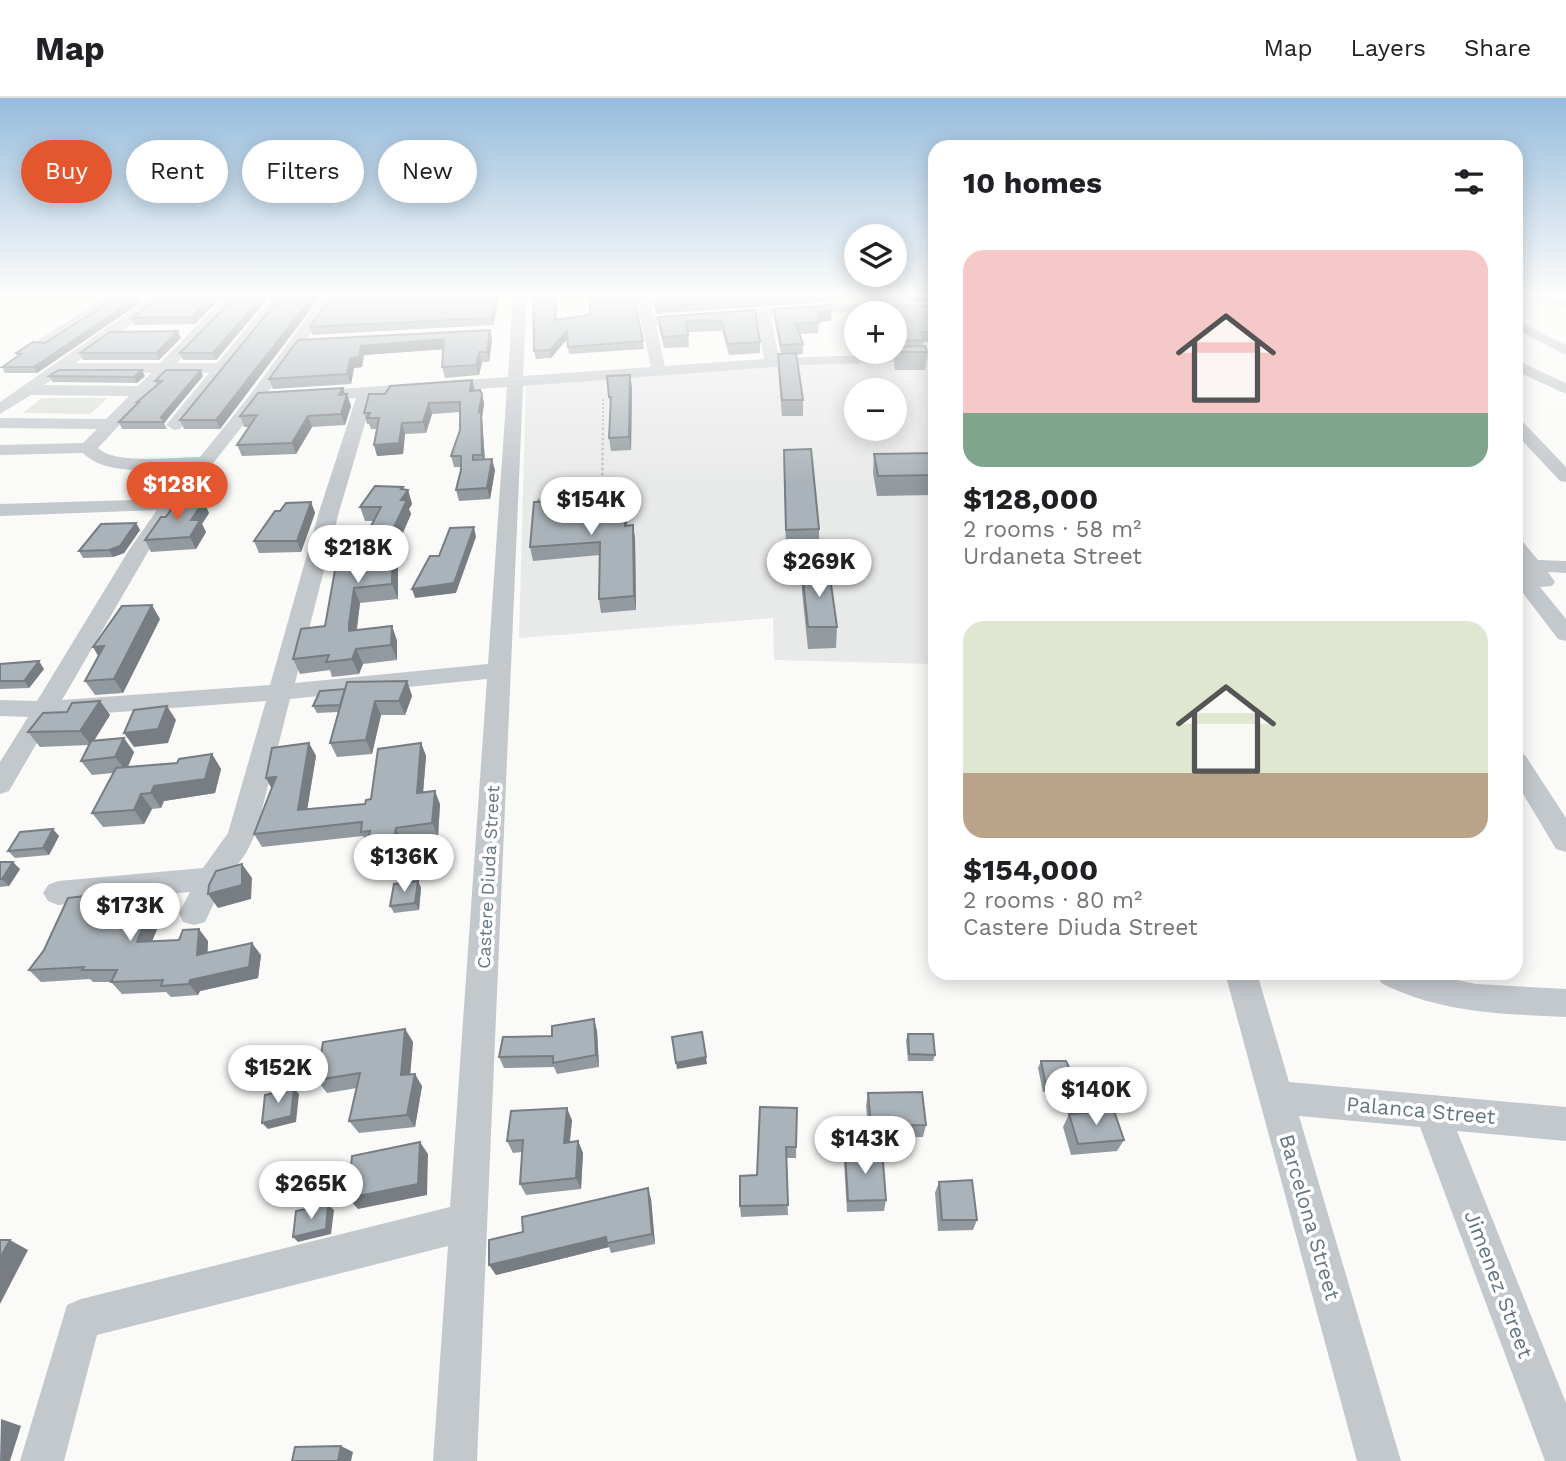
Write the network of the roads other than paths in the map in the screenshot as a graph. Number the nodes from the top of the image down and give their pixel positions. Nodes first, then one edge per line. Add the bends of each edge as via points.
1 (75, 357) edge
2 (175, 357) edge
3 (231, 357) edge
4 (292, 357) edge
5 (513, 357) edge
6 (656, 357) edge
7 (771, 357) edge
8 (928, 358) edge
9 (772, 363) junction
10 (59, 368) junction
11 (164, 368) junction
12 (222, 368) junction
13 (1523, 368) edge
14 (659, 371) junction
15 (515, 381) junction
16 (1566, 389) edge
17 (26, 390) junction
18 (142, 390) junction
19 (366, 392) junction
20 (256, 398) junction
21 (0, 409) edge
22 (0, 423) edge
23 (110, 424) junction
24 (174, 425) dead end
25 (1523, 432) edge
26 (88, 448) junction
27 (0, 450) edge
28 (205, 462) junction
29 (1566, 477) edge
30 (172, 504) junction
31 (0, 510) edge
32 (1523, 567) edge
33 (1566, 567) edge
34 (1523, 569) edge
35 (1523, 570) edge
36 (1566, 607) edge
37 (1566, 634) edge
38 (501, 670) junction
39 (280, 692) junction
40 (0, 708) edge
41 (45, 709) junction
42 (1523, 772) edge
43 (0, 784) edge
44 (1566, 841) edge
45 (211, 879) junction
46 (58, 893) dead end
47 (194, 913) dead end
48 (1243, 980) edge
49 (1406, 980) edge
50 (1566, 1003) edge
51 (1276, 1097) junction
52 (1431, 1111) junction
53 (1566, 1124) edge
54 (467, 1222) junction
55 (1566, 1458) edge
56 (42, 1461) edge
57 (455, 1461) edge
58 (1379, 1461) edge

1 - 10 street
2 - 11 street
3 - 12 street
4 - 20 street
5 - 15 street, Castere Diuda Street
6 - 14 street
7 - 9 street
8 - 9 street
9 - 14 street
10 - 11 street
10 - 17 street
11 - 12 street
11 - 18 street
12 - 24 street
13 - 16 street
14 - 15 street
15 - 19 street
15 - 38 street, Castere Diuda Street
17 - 18 street
17 - 21 street
18 - 23 street
19 - 20 street
19 - 39 street
20 - 28 street
22 - 23 street
23 - 26 street
25 - 29 street
26 - 27 street
26 - 28 street via 97,457 116,463
28 - 30 street
30 - 31 street
30 - 41 street via 124,573
32 - 33 street
34 - 36 street
35 - 37 street
38 - 39 street
38 - 54 street, Castere Diuda Street
39 - 41 street
39 - 45 street via 242,833
40 - 41 street
41 - 43 street
42 - 44 street
45 - 46 street
45 - 47 street
48 - 51 street, Barcelona Street
49 - 50 street via 1443,993
51 - 52 street, Palanca Street
51 - 58 street, Barcelona Street
52 - 53 street, Palanca Street
52 - 55 street, Jimenez Street
54 - 56 street via 81,1319
54 - 57 street, Castere Diuda Street

